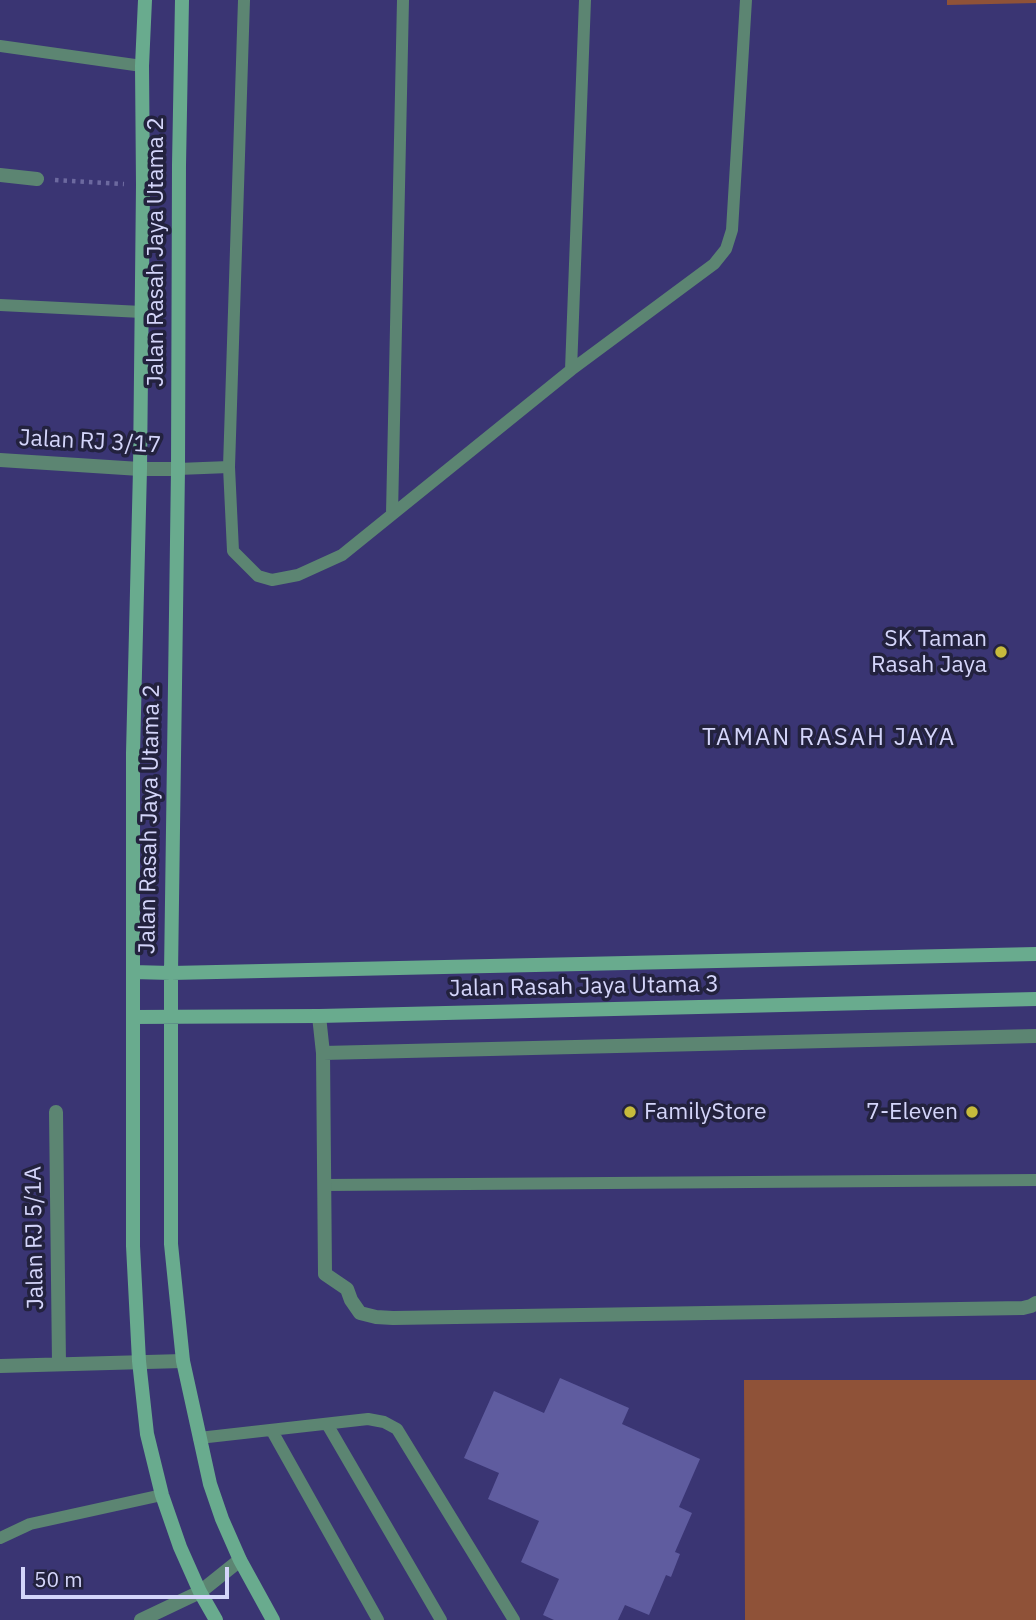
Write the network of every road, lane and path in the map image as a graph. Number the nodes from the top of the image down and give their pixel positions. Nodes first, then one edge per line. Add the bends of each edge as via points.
1 (145, 0) edge
2 (182, 0) edge
3 (244, 0) edge
4 (403, 0) edge
5 (585, 0) edge
6 (746, 0) edge
7 (0, 47) edge
8 (142, 66) junction
9 (0, 175) edge
10 (37, 179) joint
11 (143, 185) junction
12 (0, 304) edge
13 (142, 312) junction
14 (571, 370) junction
15 (0, 460) edge
16 (229, 467) junction
17 (140, 468) junction
18 (178, 468) junction
19 (392, 514) junction
20 (1036, 954) edge
21 (133, 972) junction
22 (171, 973) junction
23 (1036, 999) edge
24 (319, 1016) junction
25 (133, 1017) junction
26 (172, 1017) junction
27 (1036, 1036) edge
28 (323, 1053) junction
29 (57, 1112) dead end
30 (1036, 1180) edge
31 (324, 1185) junction
32 (1036, 1303) edge
33 (139, 1362) junction
34 (183, 1362) junction
35 (59, 1364) junction
36 (0, 1366) edge
37 (327, 1424) junction
38 (272, 1430) junction
39 (199, 1438) junction
40 (162, 1494) junction
41 (0, 1538) edge
42 (240, 1560) junction
43 (200, 1592) junction
44 (141, 1620) edge
45 (216, 1620) edge
46 (273, 1620) edge
47 (378, 1620) edge
48 (441, 1620) edge
49 (514, 1620) edge

1 - 8 street, Jalan Rasah Jaya Utama 2
2 - 18 street, Jalan Rasah Jaya Utama 2
3 - 16 lane
4 - 19 lane
5 - 14 lane
6 - 14 lane via 732,230 726,249 714,264
7 - 8 lane
8 - 11 street, Jalan Rasah Jaya Utama 2
9 - 10 street
10 - 11 path
11 - 13 street, Jalan Rasah Jaya Utama 2
12 - 13 lane
13 - 17 street, Jalan Rasah Jaya Utama 2
14 - 19 lane
15 - 17 street, Jalan RJ 3/17
16 - 18 lane
16 - 19 lane via 233,551 258,576 272,580 298,575 342,555
17 - 18 street, Jalan RJ 3/17
17 - 21 street, Jalan Rasah Jaya Utama 2
18 - 22 street, Jalan Rasah Jaya Utama 2
20 - 22 street, Jalan Rasah Jaya Utama 3
21 - 22 street, Jalan Rasah Jaya Utama 3
21 - 25 street, Jalan Rasah Jaya Utama 2
22 - 26 street, Jalan Rasah Jaya Utama 2
23 - 24 street, Jalan Rasah Jaya Utama 3
24 - 26 street, Jalan Rasah Jaya Utama 3
24 - 28 street
25 - 26 street, Jalan Rasah Jaya Utama 3
25 - 33 street, Jalan Rasah Jaya Utama 2 via 133,1246
26 - 34 street, Jalan Rasah Jaya Utama 2 via 171,1244
27 - 28 street
28 - 31 street
29 - 35 street, Jalan RJ 5/1A
30 - 31 lane
31 - 32 street via 325,1274 347,1289 360,1313 376,1317 1023,1308
33 - 34 street
33 - 35 street
33 - 40 street, Jalan Rasah Jaya Utama 2 via 147,1434
34 - 39 street, Jalan Rasah Jaya Utama 2
35 - 36 street
37 - 38 lane
37 - 48 lane
37 - 49 lane via 368,1419 397,1429
38 - 39 lane
38 - 47 lane
39 - 42 street, Jalan Rasah Jaya Utama 2 via 210,1484
40 - 41 lane via 30,1524
40 - 43 street, Jalan Rasah Jaya Utama 2
42 - 43 street
42 - 46 street, Jalan Rasah Jaya Utama 2
43 - 44 street
43 - 45 street, Jalan Rasah Jaya Utama 2

